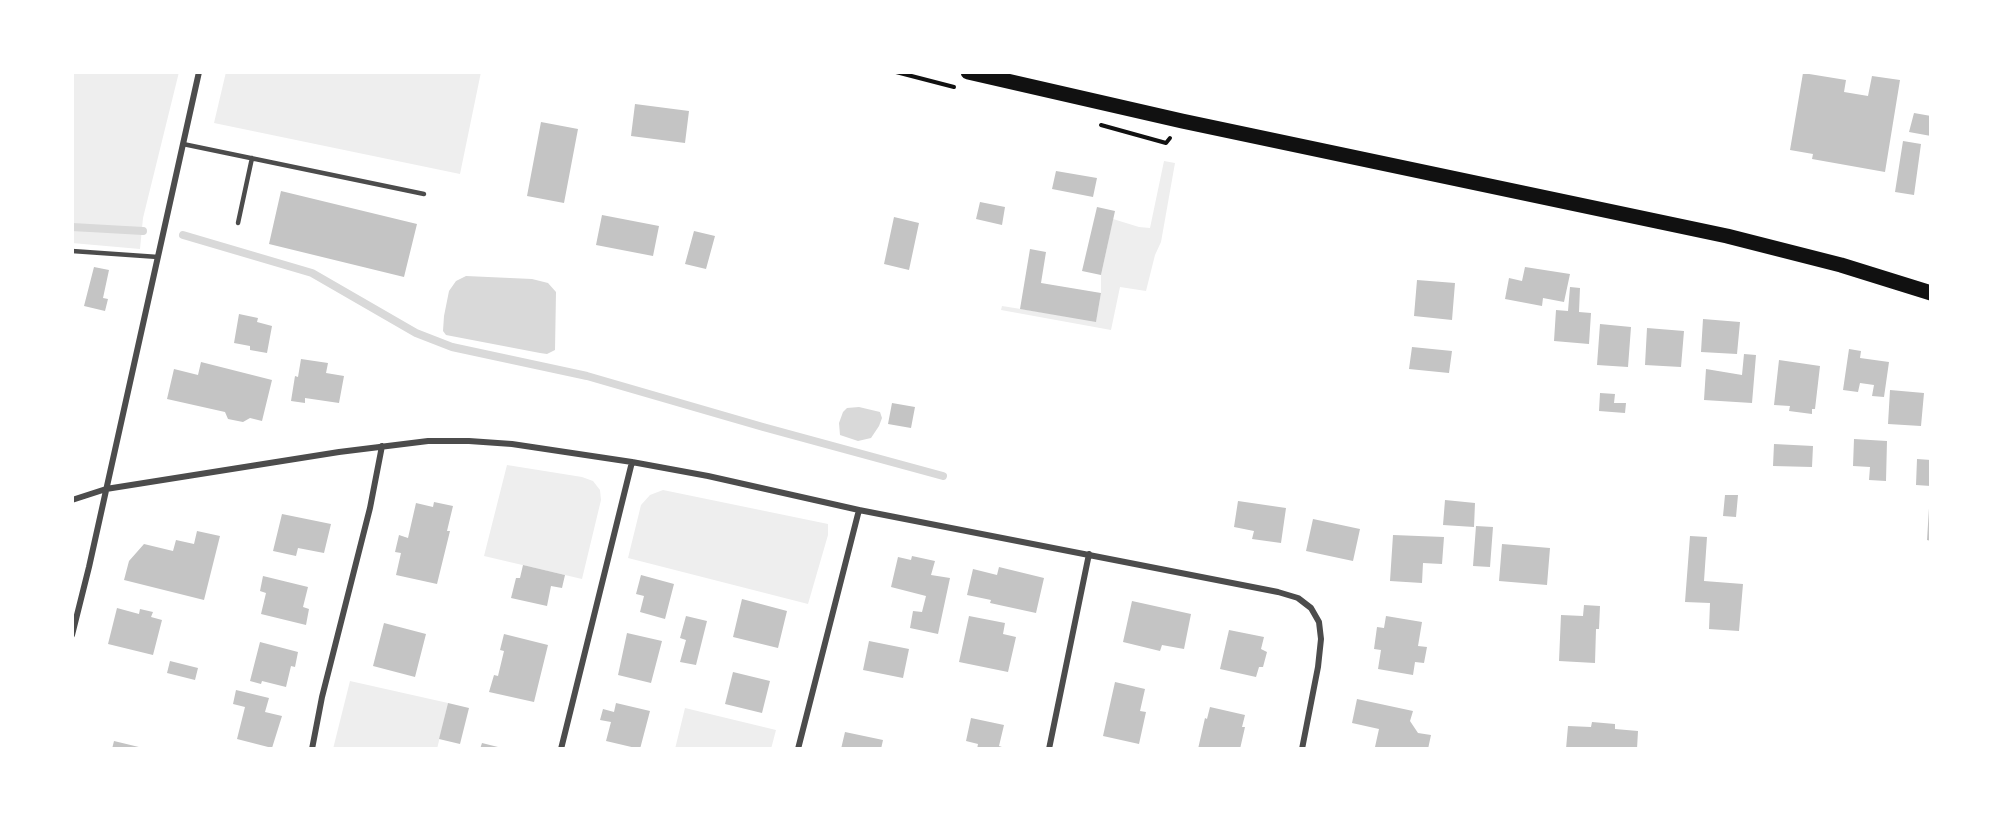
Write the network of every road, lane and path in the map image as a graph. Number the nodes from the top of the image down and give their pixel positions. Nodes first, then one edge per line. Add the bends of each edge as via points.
1 (199, 72) edge
2 (968, 72) edge
3 (183, 144) junction
4 (252, 158) junction
5 (424, 194) dead end
6 (238, 223) dead end
7 (72, 251) edge
8 (158, 257) junction
9 (1931, 293) edge
10 (382, 446) junction
11 (632, 462) junction
12 (106, 489) junction
13 (72, 500) edge
14 (859, 510) junction
15 (1089, 554) junction
16 (72, 635) edge
17 (312, 749) edge
18 (561, 749) edge
19 (798, 749) edge
20 (1049, 749) edge
21 (1302, 749) edge

1 - 3 street
2 - 9 main road via 1727,236
3 - 4 lane
3 - 8 street
4 - 5 lane
4 - 6 lane
7 - 8 lane
8 - 12 street
10 - 11 street via 469,441
10 - 12 street
10 - 17 street
11 - 14 street
11 - 18 street
12 - 13 street
12 - 16 street
14 - 15 street
14 - 19 street
15 - 20 street
15 - 21 street via 1278,592 1298,598 1311,608 1319,622 1321,639

